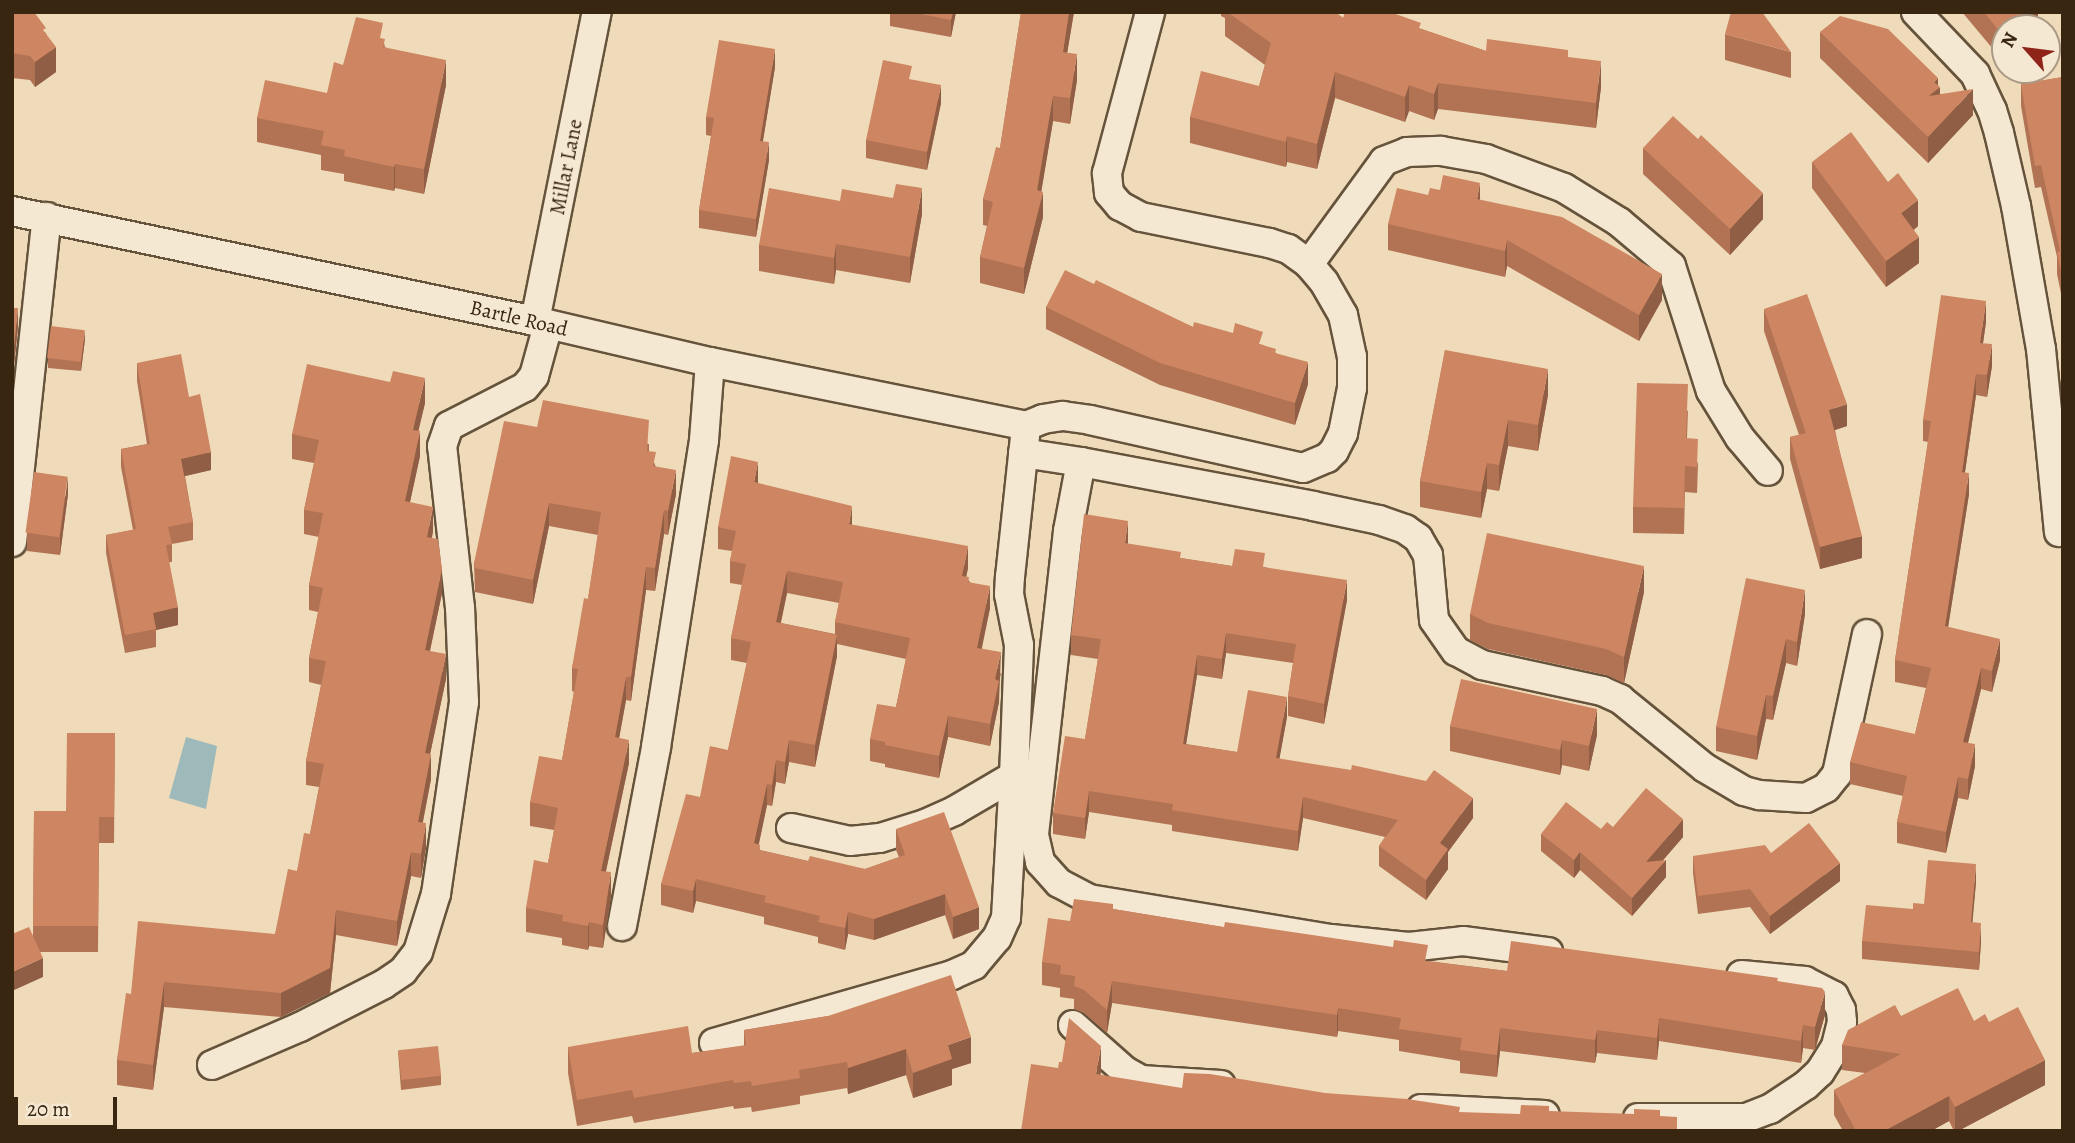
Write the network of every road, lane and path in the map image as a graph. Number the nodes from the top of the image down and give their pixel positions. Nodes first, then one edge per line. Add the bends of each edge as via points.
1 (597, 12) edge
2 (1150, 12) edge
3 (1916, 12) edge
4 (12, 211) edge
5 (47, 217) junction
6 (1309, 264) junction
7 (542, 323) junction
8 (710, 362) junction
9 (1024, 440) junction
10 (1081, 462) junction
11 (1768, 471) dead end
12 (2059, 532) dead end
13 (12, 542) edge
14 (1867, 634) dead end
15 (1014, 776) junction
16 (791, 828) dead end
17 (622, 926) dead end
18 (1570, 955) edge
19 (1716, 973) edge
20 (1073, 1025) edge
21 (714, 1042) dead end
22 (212, 1065) dead end
23 (1242, 1087) edge
24 (1389, 1107) edge
25 (1566, 1115) edge
26 (1607, 1117) edge

1 - 7 street, Millar Lane
2 - 6 street via 1107,173 1112,198 1141,217 1269,243 1288,249
3 - 12 street via 1975,74 1999,133 2041,349
4 - 5 street, Bartle Road
5 - 7 street, Bartle Road
5 - 13 street
6 - 9 street via 1343,316 1352,357 1352,388 1343,433 1327,458 1303,468 1291,467 1063,416
6 - 11 street via 1384,161 1407,152 1441,150 1486,159 1564,188 1619,222 1671,266 1711,391 1740,438
7 - 8 street, Bartle Road
7 - 22 street, Millar Lane via 534,376 525,387 449,426 443,446 460,608 464,702 436,894 418,951 403,971 384,984
8 - 9 street, Bartle Road
8 - 17 street via 704,440 656,747
9 - 10 street, Bartle Road
9 - 15 street via 1009,594 1019,645
10 - 14 street, Bartle Road via 1313,506 1405,529 1418,538 1428,555 1434,620 1456,652 1482,665 1620,699 1705,768 1759,795 1806,798 1826,788 1838,774
10 - 18 street via 1068,531 1034,835 1045,870 1088,899 1331,939 1409,947 1463,941
15 - 16 street via 954,811 880,838 850,841
15 - 21 street via 1006,918 997,938 974,965 914,987
19 - 26 street via 1804,981 1834,996 1842,1022 1836,1046 1820,1072 1770,1109 1746,1118
20 - 23 street via 1125,1071 1142,1080
24 - 25 street

